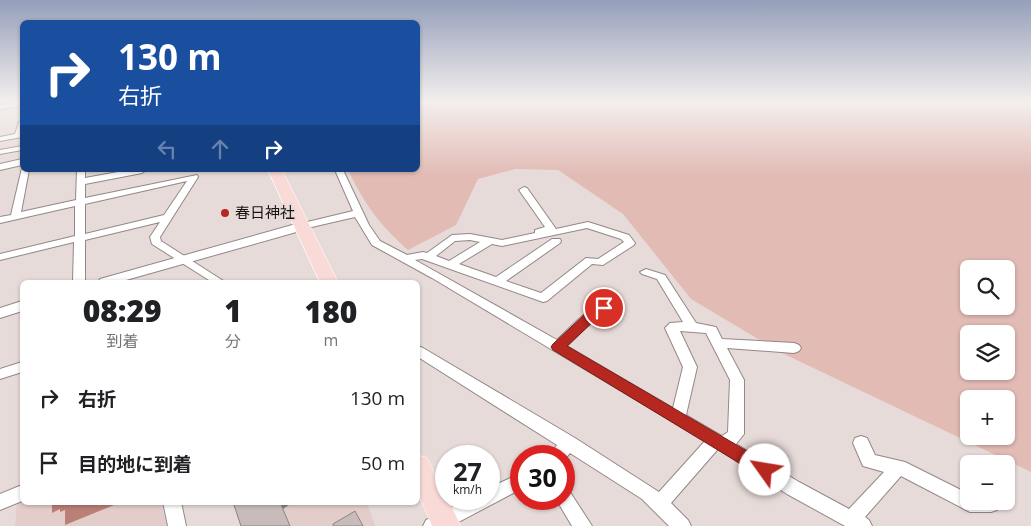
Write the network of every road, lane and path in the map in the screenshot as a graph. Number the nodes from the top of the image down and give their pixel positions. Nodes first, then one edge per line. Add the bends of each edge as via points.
1 (20, 136) edge
2 (0, 139) edge
3 (20, 148) edge
4 (0, 152) edge
5 (20, 162) edge
6 (0, 166) edge
7 (25, 172) edge
8 (81, 172) edge
9 (132, 172) edge
10 (276, 172) edge
11 (340, 172) edge
12 (191, 173) edge
13 (81, 182) junction
14 (524, 190) dead end
15 (80, 203) junction
16 (358, 212) junction
17 (15, 217) junction
18 (168, 217) junction
19 (0, 220) edge
20 (302, 226) junction
21 (80, 238) junction
22 (487, 241) junction
23 (556, 241) dead end
24 (0, 257) edge
25 (428, 257) junction
26 (406, 259) junction
27 (186, 260) junction
28 (450, 265) junction
29 (646, 272) dead end
30 (79, 280) edge
31 (112, 280) edge
32 (216, 280) edge
33 (328, 280) edge
34 (498, 281) junction
35 (20, 307) edge
36 (604, 308) dead end
37 (0, 313) edge
38 (692, 327) junction
39 (718, 343) junction
40 (558, 347) junction
41 (794, 348) dead end
42 (420, 352) edge
43 (20, 368) edge
44 (0, 374) edge
45 (676, 416) junction
46 (719, 441) junction
47 (861, 443) dead end
48 (556, 445) edge
49 (575, 456) edge
50 (897, 468) junction
51 (420, 471) edge
52 (20, 494) edge
53 (960, 499) edge
54 (0, 502) edge
55 (659, 504) junction
56 (173, 505) edge
57 (466, 510) edge
58 (572, 510) edge
59 (857, 523) edge
60 (441, 524) edge
61 (178, 526) edge
62 (583, 526) edge
63 (682, 526) edge

1 - 2 street
3 - 4 street
5 - 6 street
7 - 17 street
8 - 13 street
9 - 13 street
10 - 20 main road
11 - 16 street
12 - 15 street
12 - 18 street
13 - 15 street
14 - 22 street via 551,228
15 - 17 street
15 - 21 street
16 - 20 street
16 - 26 street via 370,238
17 - 19 street
18 - 21 street
18 - 27 street via 155,237 156,242
20 - 27 street
20 - 33 main road
21 - 24 street
21 - 30 street
22 - 25 street via 470,237 452,238
22 - 28 street
22 - 34 street via 502,243 588,225 625,237 630,243 599,263 590,260 543,298
23 - 34 street
25 - 26 street
25 - 28 street
26 - 40 street
27 - 31 street
27 - 32 street
28 - 34 street
29 - 38 street via 661,277
35 - 37 street
36 - 40 street
38 - 39 street via 712,330
38 - 45 street via 672,328 690,367 680,412
39 - 41 street
39 - 46 street via 738,380 736,434 733,438
40 - 45 street
42 - 48 street
43 - 44 street
45 - 46 street
46 - 55 street
46 - 59 street via 793,488
47 - 50 street via 869,461
49 - 55 street via 648,492
50 - 53 street
50 - 59 street
51 - 60 main road
52 - 54 street
55 - 63 street
56 - 61 street
57 - 60 street
58 - 62 street

